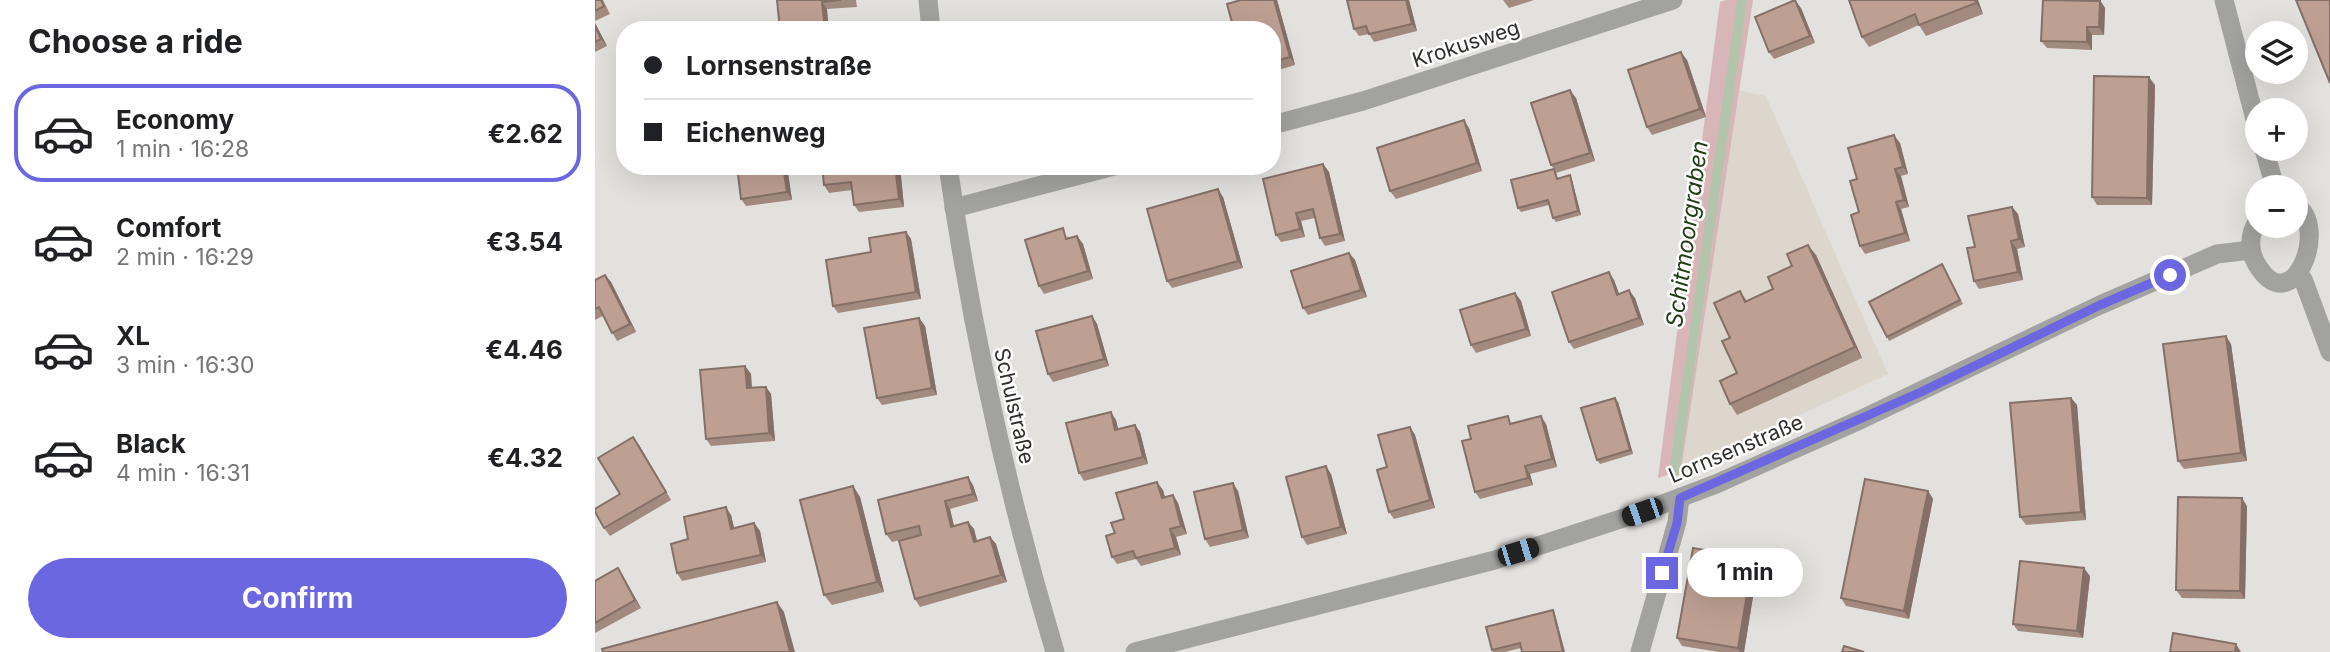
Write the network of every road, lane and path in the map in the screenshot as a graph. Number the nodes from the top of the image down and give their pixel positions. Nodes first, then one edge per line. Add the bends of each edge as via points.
1 (928, 0) edge
2 (1673, 0) edge
3 (2224, 0) edge
4 (930, 21) edge
5 (2249, 98) edge
6 (1281, 123) edge
7 (949, 175) edge
8 (1080, 175) edge
9 (954, 208) junction
10 (2308, 212) edge
11 (2327, 223) edge
12 (2251, 238) edge
13 (2251, 250) junction
14 (2303, 279) junction
15 (2330, 352) edge
16 (1680, 498) junction
17 (1055, 652) edge
18 (1135, 652) edge
19 (1640, 652) edge

1 - 4 street
2 - 6 street, Krokusweg via 1363,101
3 - 5 street
7 - 9 street, Schulstraße
8 - 9 street
9 - 17 street, Schulstraße via 993,421
10 - 11 street
11 - 14 street via 2323,263
12 - 13 street
13 - 14 street via 2270,277 2292,282
13 - 16 street, Lornsenstraße via 2217,254
14 - 15 street
16 - 18 street, Lornsenstraße via 1495,560
16 - 19 street

